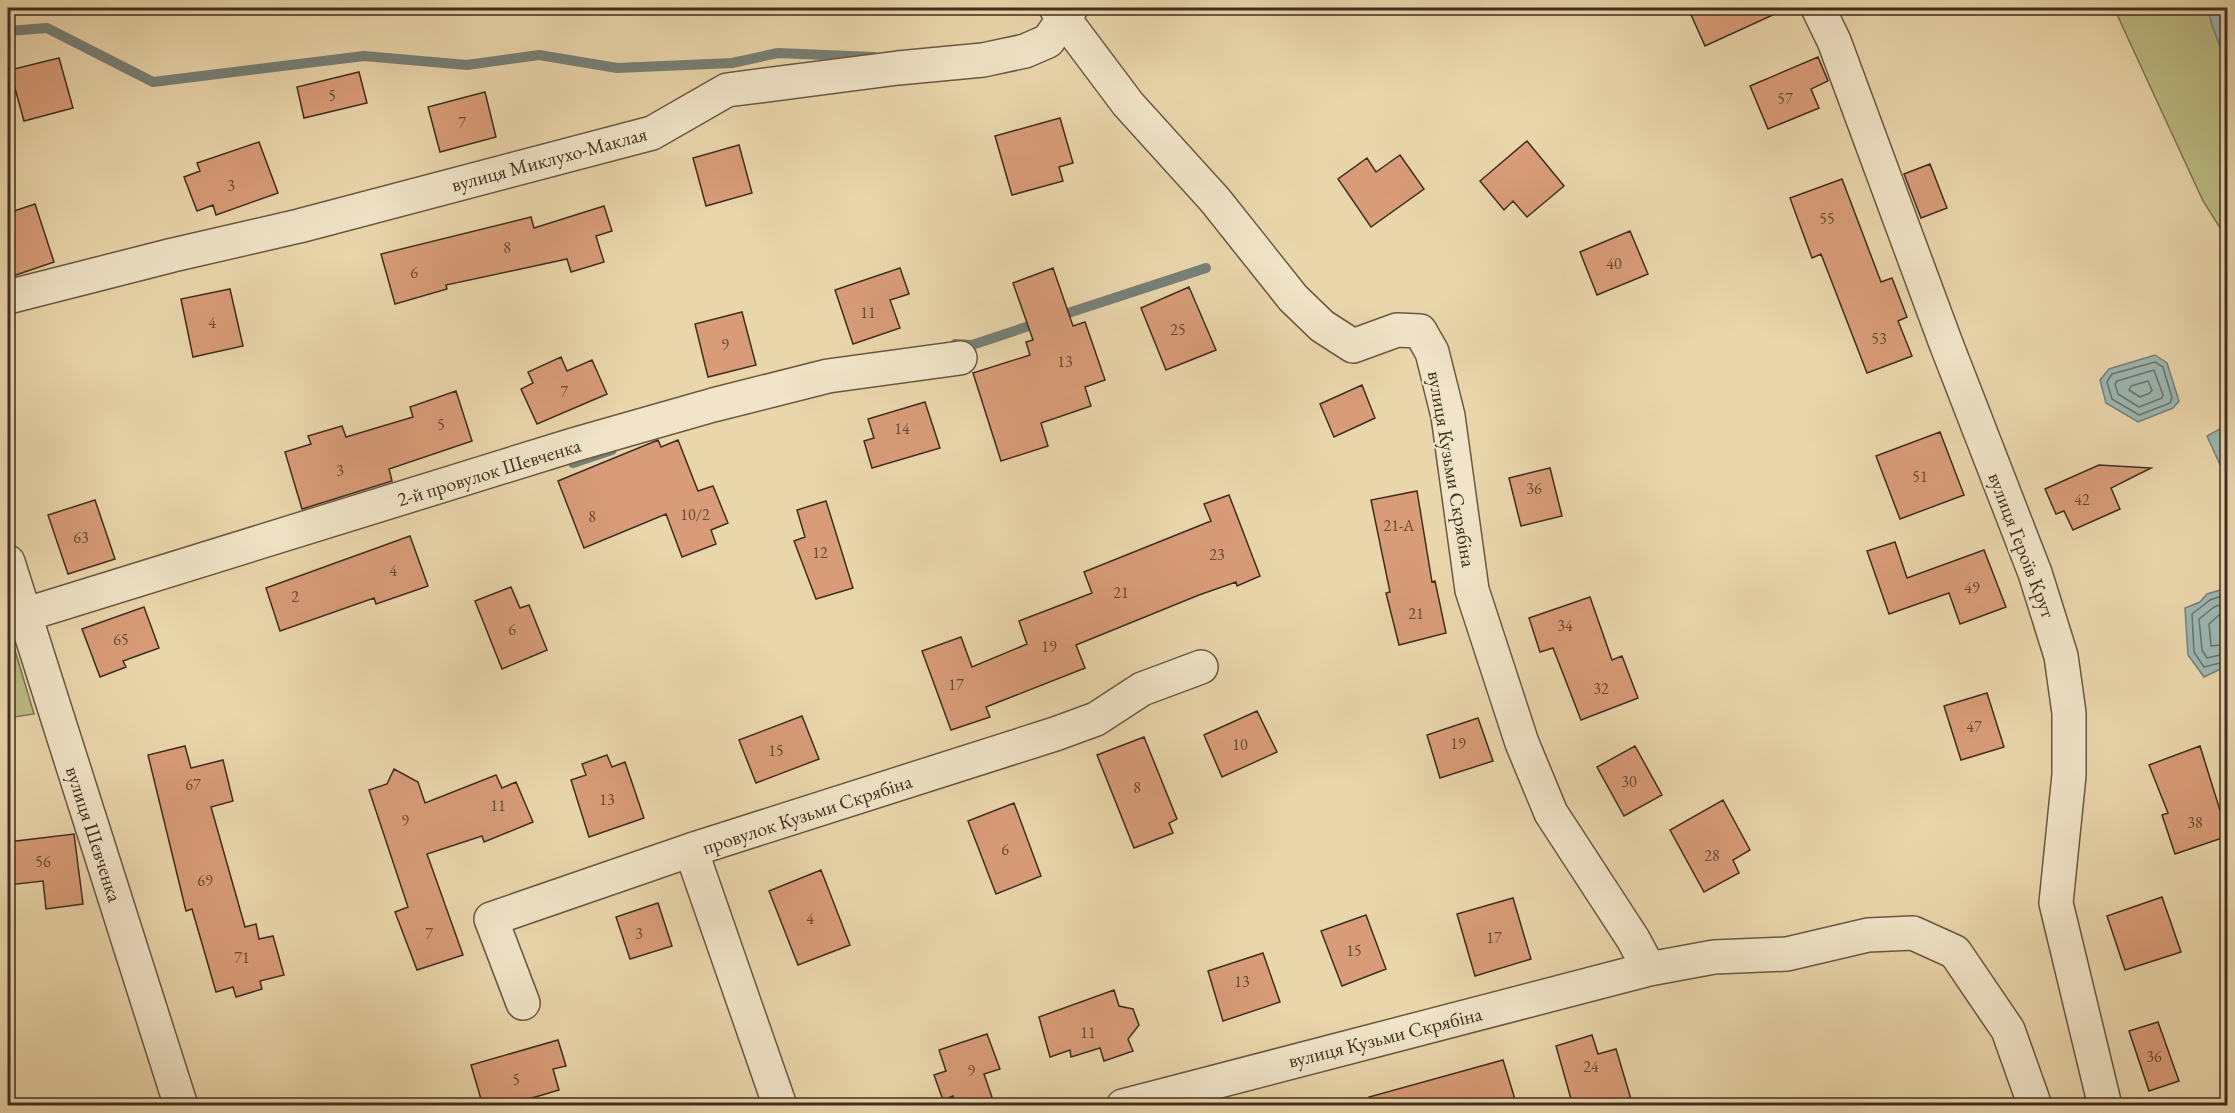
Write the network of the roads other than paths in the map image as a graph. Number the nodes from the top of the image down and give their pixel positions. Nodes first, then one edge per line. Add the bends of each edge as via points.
1 (1818, 8) edge
2 (1064, 11) edge
3 (8, 297) edge
4 (960, 358) dead end
5 (8, 562) edge
6 (24, 615) junction
7 (1201, 667) dead end
8 (691, 850) junction
9 (1648, 969) junction
10 (523, 1003) dead end
11 (181, 1106) edge
12 (780, 1106) edge
13 (1123, 1106) edge
14 (2035, 1106) edge
15 (2105, 1106) edge

1 - 15 street, вулиця Героїв Крут via 1834,41 2035,573 2061,656 2069,713 2069,776 2056,903
2 - 3 street, вулиця Миклухо-Маклая via 1048,41 1025,51 983,60 727,90 652,133 299,226
2 - 9 street, вулиця Кузьми Скрябіна via 1128,104 1215,200 1282,285 1322,326 1353,346 1397,330 1420,331 1432,352 1448,416 1472,590 1521,743 1551,813 1633,939
4 - 6 street, 2-й провулок Шевченка via 828,376 713,405
5 - 6 street, вулиця Шевченка
6 - 11 street, вулиця Шевченка
7 - 8 street, провулок Кузьми Скрябіна via 1142,689 1096,719 1055,735
8 - 10 street, провулок Кузьми Скрябіна via 491,919
8 - 12 street
9 - 13 street, вулиця Кузьми Скрябіна
9 - 14 street, вулиця Кузьми Скрябіна via 1714,957 1787,954 1868,935 1912,933 1955,952 2008,1030

